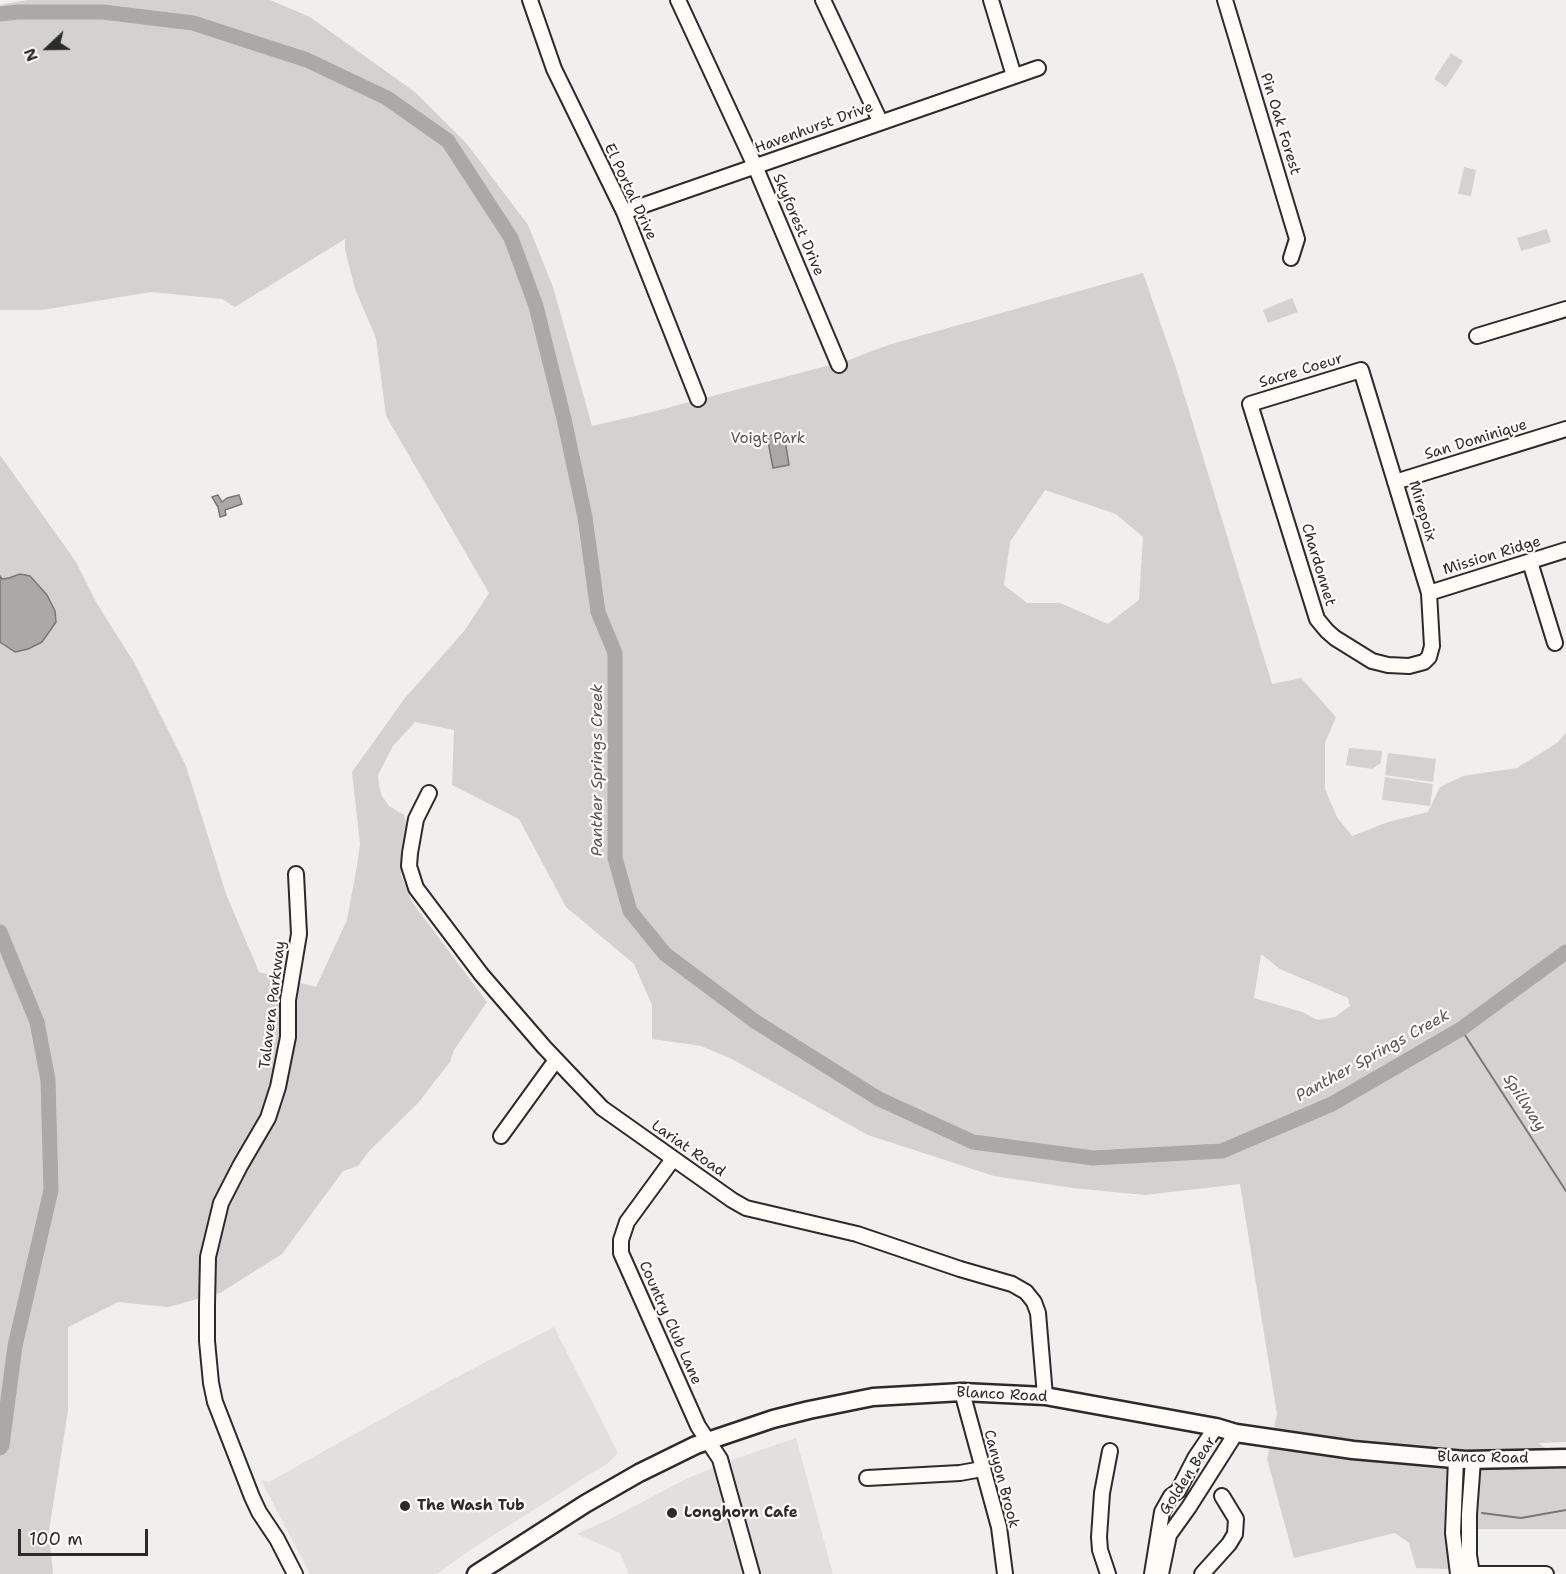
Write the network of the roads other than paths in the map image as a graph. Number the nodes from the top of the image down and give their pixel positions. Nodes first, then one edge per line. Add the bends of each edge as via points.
1 (530, 0) edge
2 (678, 0) edge
3 (823, 0) edge
4 (991, 0) edge
5 (1225, 0) edge
6 (1038, 68) dead end
7 (1014, 76) junction
8 (880, 122) junction
9 (755, 166) junction
10 (624, 212) junction
11 (1292, 258) dead end
12 (1566, 309) edge
13 (1477, 336) dead end
14 (839, 365) dead end
15 (1361, 370) joint
16 (698, 399) dead end
17 (1250, 404) joint
18 (1566, 429) edge
19 (1395, 482) junction
20 (1566, 550) edge
21 (1530, 562) junction
22 (1429, 593) junction
23 (1555, 643) dead end
24 (1424, 662) joint
25 (429, 793) dead end
26 (296, 874) dead end
27 (556, 1060) junction
28 (501, 1136) dead end
29 (674, 1159) junction
30 (962, 1392) junction
31 (1045, 1396) junction
32 (1216, 1427) junction
33 (1236, 1432) junction
34 (706, 1441) junction
35 (1110, 1451) dead end
36 (1566, 1458) edge
37 (1464, 1460) junction
38 (982, 1469) junction
39 (867, 1478) dead end
40 (1222, 1496) dead end
41 (485, 1572) edge
42 (295, 1574) edge
43 (752, 1574) edge
44 (1005, 1574) edge
45 (1108, 1574) edge
46 (1152, 1574) edge
47 (1161, 1574) edge
48 (1202, 1574) edge
49 (1458, 1574) edge
50 (1470, 1574) edge
51 (1546, 1574) edge

1 - 10 street, El Portal Drive via 554,69
2 - 9 street, Skyforest Drive
3 - 8 street
4 - 7 street
5 - 11 street, Pin Oak Forest via 1298,239
6 - 7 street, Havenhurst Drive
7 - 8 street, Havenhurst Drive
8 - 9 street, Havenhurst Drive
9 - 10 street, Havenhurst Drive
9 - 14 street, Skyforest Drive
10 - 16 street, El Portal Drive
12 - 13 street
15 - 17 street, Sacre Coeur
15 - 19 street, Mirepoix
17 - 24 street, Chardonnet via 1317,619 1327,632 1372,661 1409,666
18 - 19 street, San Dominique
19 - 22 street, Mirepoix
20 - 21 street, Mission Ridge
21 - 22 street, Mission Ridge
21 - 23 street
22 - 24 street, Mirepoix via 1432,645
25 - 27 street, Lariat Road via 416,819 410,853 409,866 416,888 481,974
26 - 42 street, Talavera Parkway via 299,934 280,1077 268,1118 221,1203 208,1257 207,1305 214,1402 259,1512
27 - 28 street
27 - 29 street, Lariat Road via 608,1113
29 - 31 street, Lariat Road via 746,1208 857,1234 1012,1284 1026,1292 1038,1313
29 - 34 street, Country Club Lane via 627,1222 621,1254
30 - 31 main road, Blanco Road
30 - 34 main road, Blanco Road via 873,1397 841,1403
30 - 38 street, Canyon Brook
31 - 32 main road, Blanco Road
32 - 33 main road, Blanco Road
32 - 46 street, Golden Bear via 1162,1512
33 - 37 main road, Blanco Road via 1353,1450
33 - 47 street, Golden Bear via 1169,1534
34 - 41 main road, Blanco Road via 585,1504
34 - 43 street, Country Club Lane via 720,1459
35 - 45 street via 1099,1538
36 - 37 main road, Blanco Road
37 - 49 street via 1453,1533
37 - 50 street
38 - 39 street
38 - 44 street, Canyon Brook via 999,1527
40 - 48 street via 1236,1519 1235,1534
50 - 51 street

